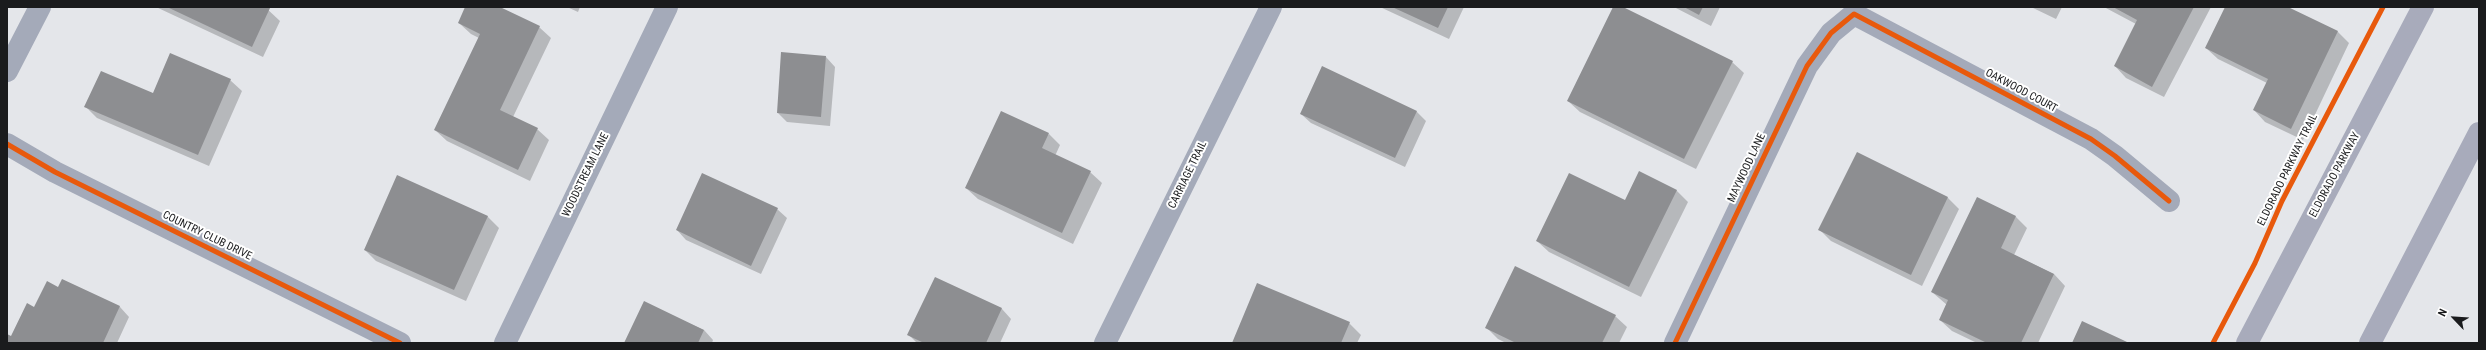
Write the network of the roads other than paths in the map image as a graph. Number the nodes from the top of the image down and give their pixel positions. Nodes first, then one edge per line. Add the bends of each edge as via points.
1 (40, 7) edge
2 (667, 7) edge
3 (1271, 7) edge
4 (2423, 7) edge
5 (1854, 14) joint
6 (7, 71) edge
7 (2479, 133) edge
8 (7, 144) edge
9 (2169, 201) dead end
10 (400, 343) edge
11 (506, 343) edge
12 (1105, 343) edge
13 (1675, 343) edge
14 (2247, 343) edge
15 (2370, 343) edge

1 - 6 street
2 - 11 street, WOODSTREAM LANE
3 - 12 street, CARRIAGE TRAIL
4 - 14 main road, ELDORADO PARKWAY
5 - 9 street, OAKWOOD COURT via 2091,139
5 - 13 street, MAYWOOD LANE via 1831,33 1807,66
7 - 15 main road
8 - 10 street, COUNTRY CLUB DRIVE via 55,172

